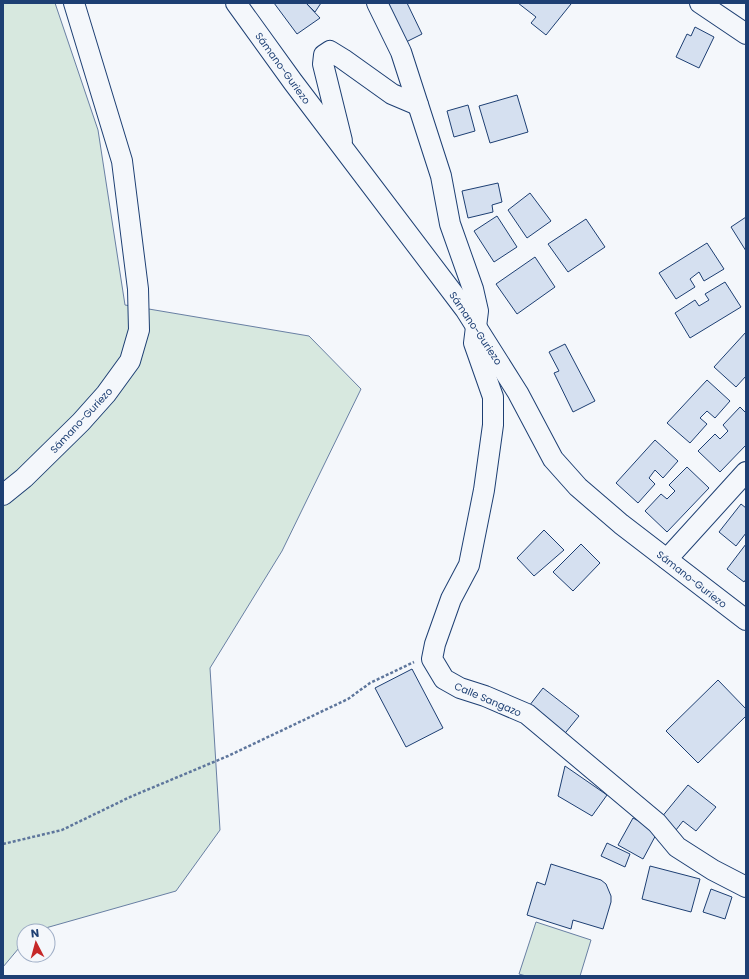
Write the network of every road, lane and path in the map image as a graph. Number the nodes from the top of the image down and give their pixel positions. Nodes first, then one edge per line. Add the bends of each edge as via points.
1 (74, 3) edge
2 (236, 3) edge
3 (377, 3) edge
4 (700, 3) edge
5 (746, 34) edge
6 (418, 105) junction
7 (345, 151) junction
8 (477, 326) junction
9 (746, 472) edge
10 (3, 495) edge
11 (668, 560) junction
12 (746, 620) edge
13 (434, 652) junction
14 (3, 844) edge
15 (746, 887) edge

1 - 10 street, Sámano-Guriezo via 122,161 138,289 139,330 130,361 106,394 66,437
2 - 7 street, Sámano-Guriezo
3 - 6 street via 401,52
4 - 5 street
6 - 7 street via 392,94 330,51 324,55 322,64
6 - 8 street via 442,176 450,224 473,289 478,311
7 - 8 street, Sámano-Guriezo
8 - 11 street, Sámano-Guriezo via 518,393 553,459 578,487
8 - 13 street via 474,343 493,397 493,425 484,490 469,565 451,599
9 - 11 street
11 - 12 street, Sámano-Guriezo
13 - 14 path via 370,683 348,699 62,830
13 - 15 street, Calle Sangazo via 432,659 444,679 460,688 527,714 657,823 677,847

